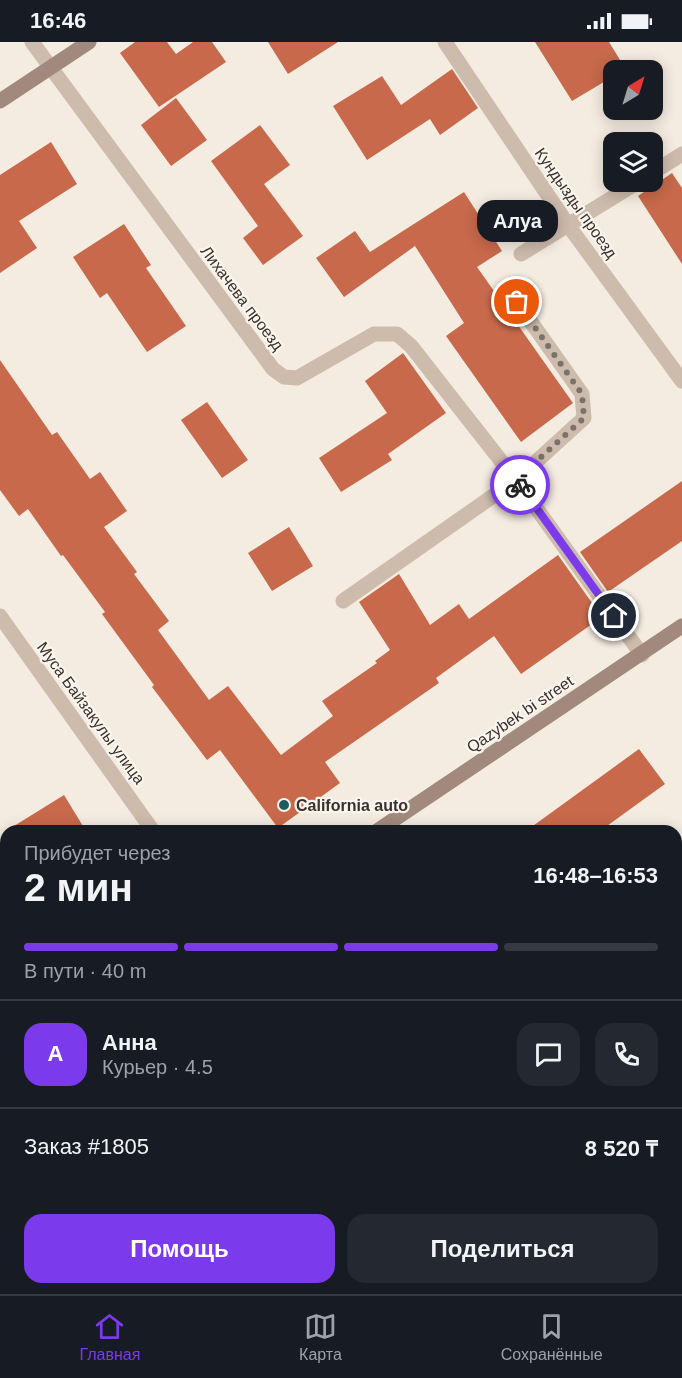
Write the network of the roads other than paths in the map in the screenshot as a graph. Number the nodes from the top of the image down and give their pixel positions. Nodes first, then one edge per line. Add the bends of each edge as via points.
1 (32, 42) edge
2 (89, 42) edge
3 (445, 42) edge
4 (50, 68) junction
5 (0, 101) edge
6 (682, 154) edge
7 (663, 166) edge
8 (622, 192) edge
9 (568, 225) junction
10 (521, 254) dead end
11 (517, 302) dead end
12 (682, 381) edge
13 (516, 480) junction
14 (343, 601) dead end
15 (0, 616) edge
16 (682, 626) edge
17 (642, 654) junction
18 (149, 825) edge
19 (386, 825) edge

1 - 4 street, Лихачева проезд
2 - 4 main road
3 - 9 street, Кундызды проезд
4 - 5 main road
4 - 13 street, Лихачева проезд via 273,369 284,377 297,378 374,334 397,334 411,346
6 - 7 street
8 - 9 street
9 - 10 street
9 - 12 street, Кундызды проезд
11 - 13 street via 582,394 584,418
13 - 14 street
13 - 17 street, Лихачева проезд
15 - 18 street, Муса Байзакулы улица
16 - 17 main road, Qazybek bi street
17 - 19 main road, Qazybek bi street

